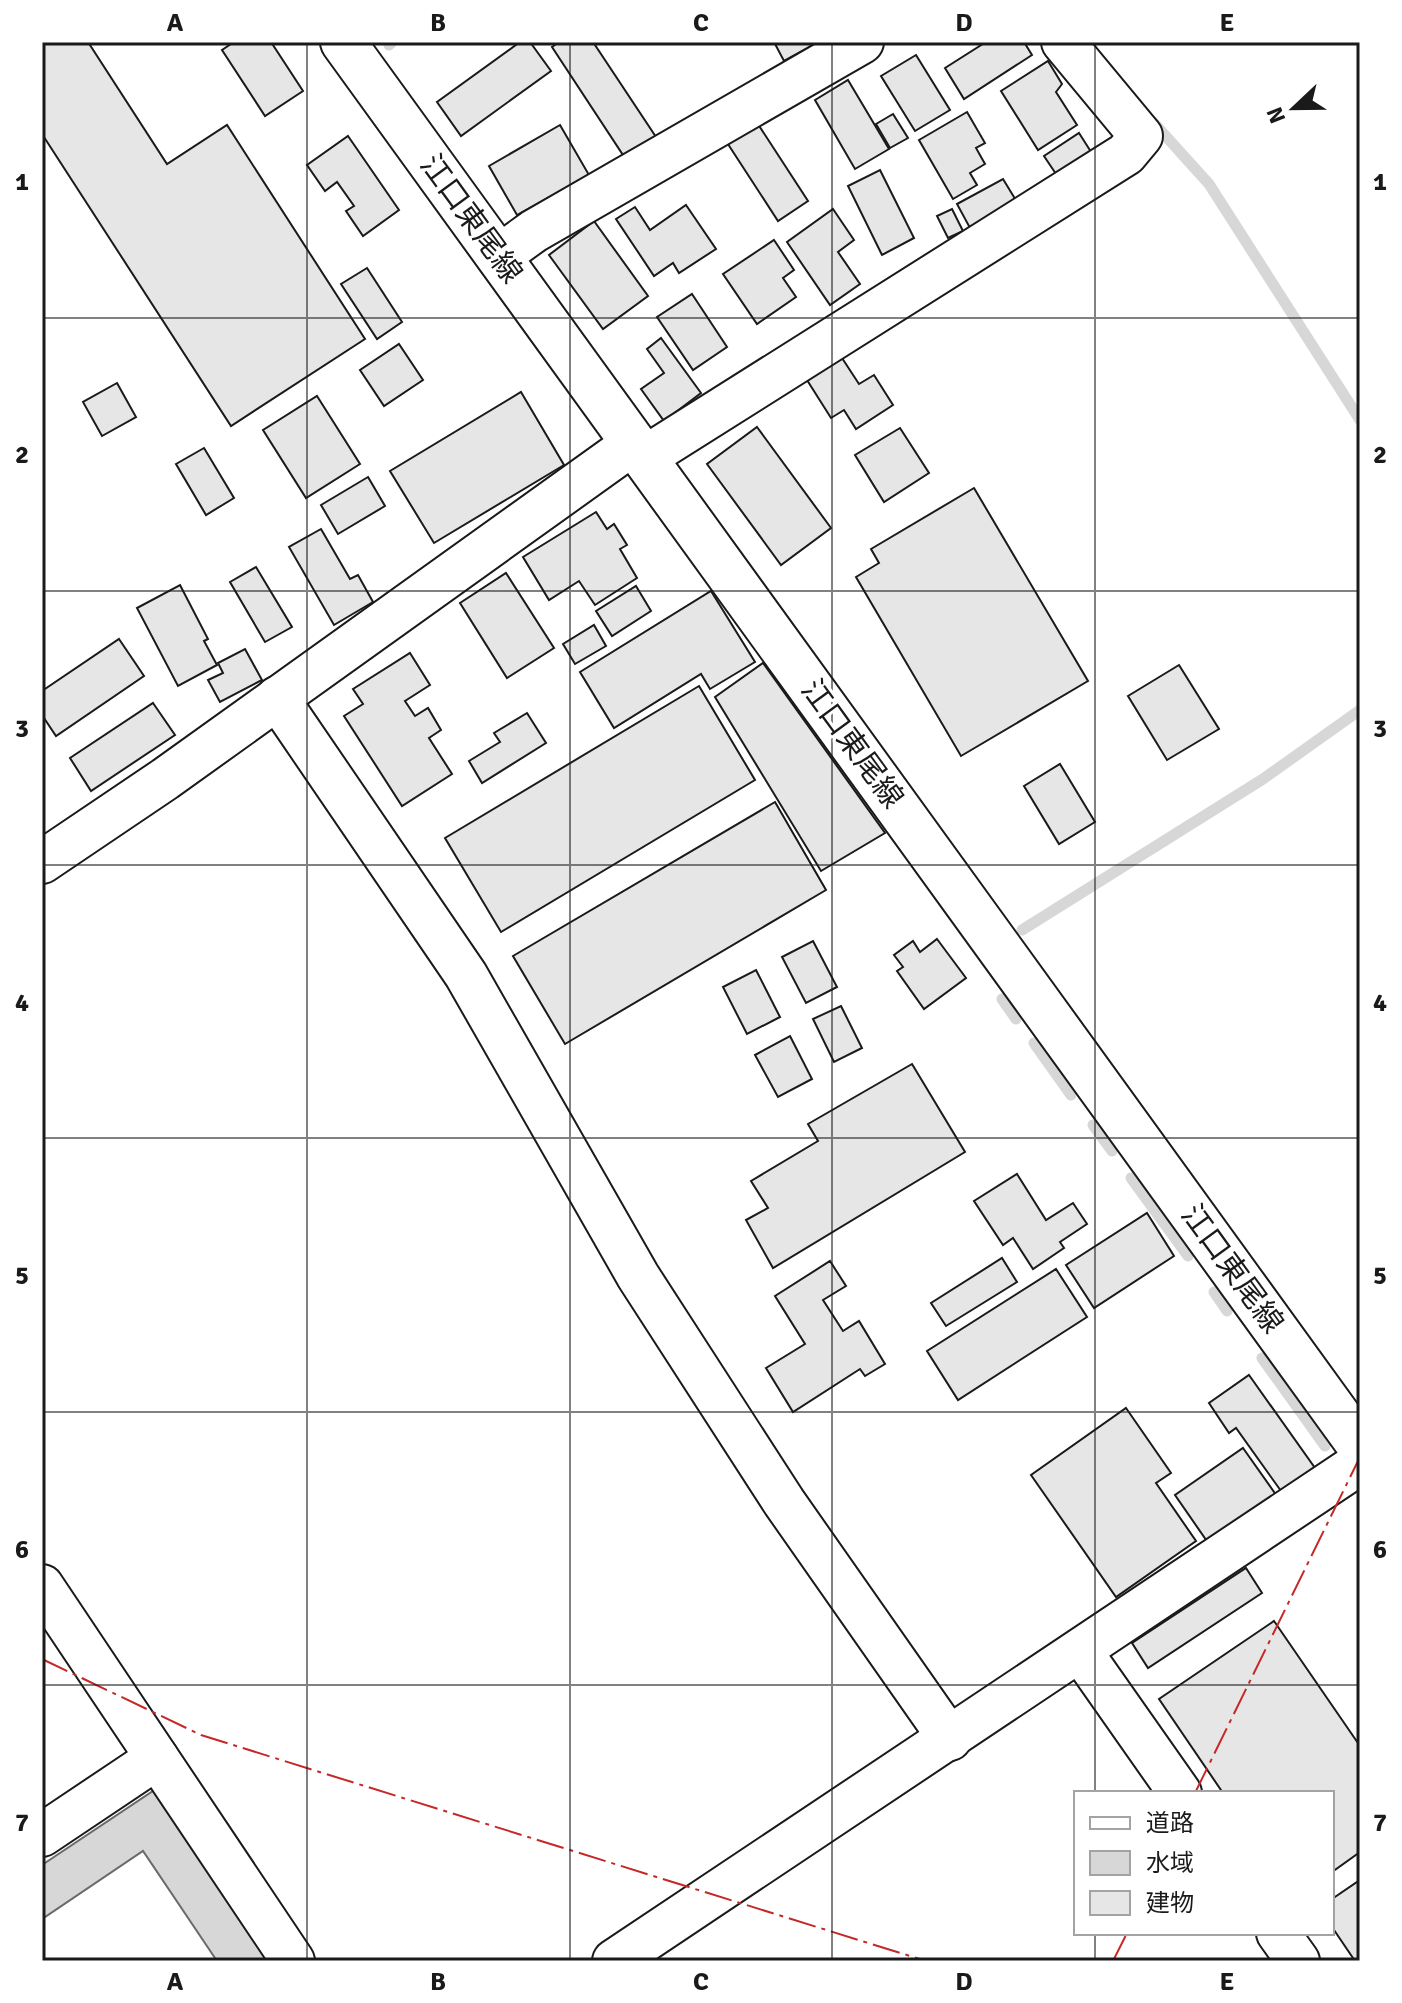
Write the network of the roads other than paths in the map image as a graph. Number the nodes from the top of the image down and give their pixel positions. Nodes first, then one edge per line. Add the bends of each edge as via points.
1 (343, 42) edge
2 (862, 42) edge
3 (1063, 42) edge
4 (498, 257) junction
5 (639, 450) junction
6 (277, 698) junction
7 (42, 862) edge
8 (1360, 1446) edge
9 (1360, 1463) edge
10 (42, 1586) edge
11 (1081, 1652) junction
12 (950, 1739) junction
13 (157, 1758) junction
14 (1179, 1791) edge
15 (42, 1835) edge
16 (1279, 1935) edge
17 (293, 1961) edge
18 (614, 1961) edge
19 (1298, 1961) edge

1 - 4 main road, 江口東尾線
2 - 4 street via 534,231
3 - 5 street via 1141,136 1126,154
4 - 5 main road, 江口東尾線
5 - 6 street
5 - 8 main road, 江口東尾線
6 - 7 street
6 - 12 street via 466,975 638,1276 775,1489
9 - 11 street
10 - 13 street
11 - 12 street
11 - 14 street
12 - 18 street
13 - 15 street
13 - 17 street
16 - 19 street

